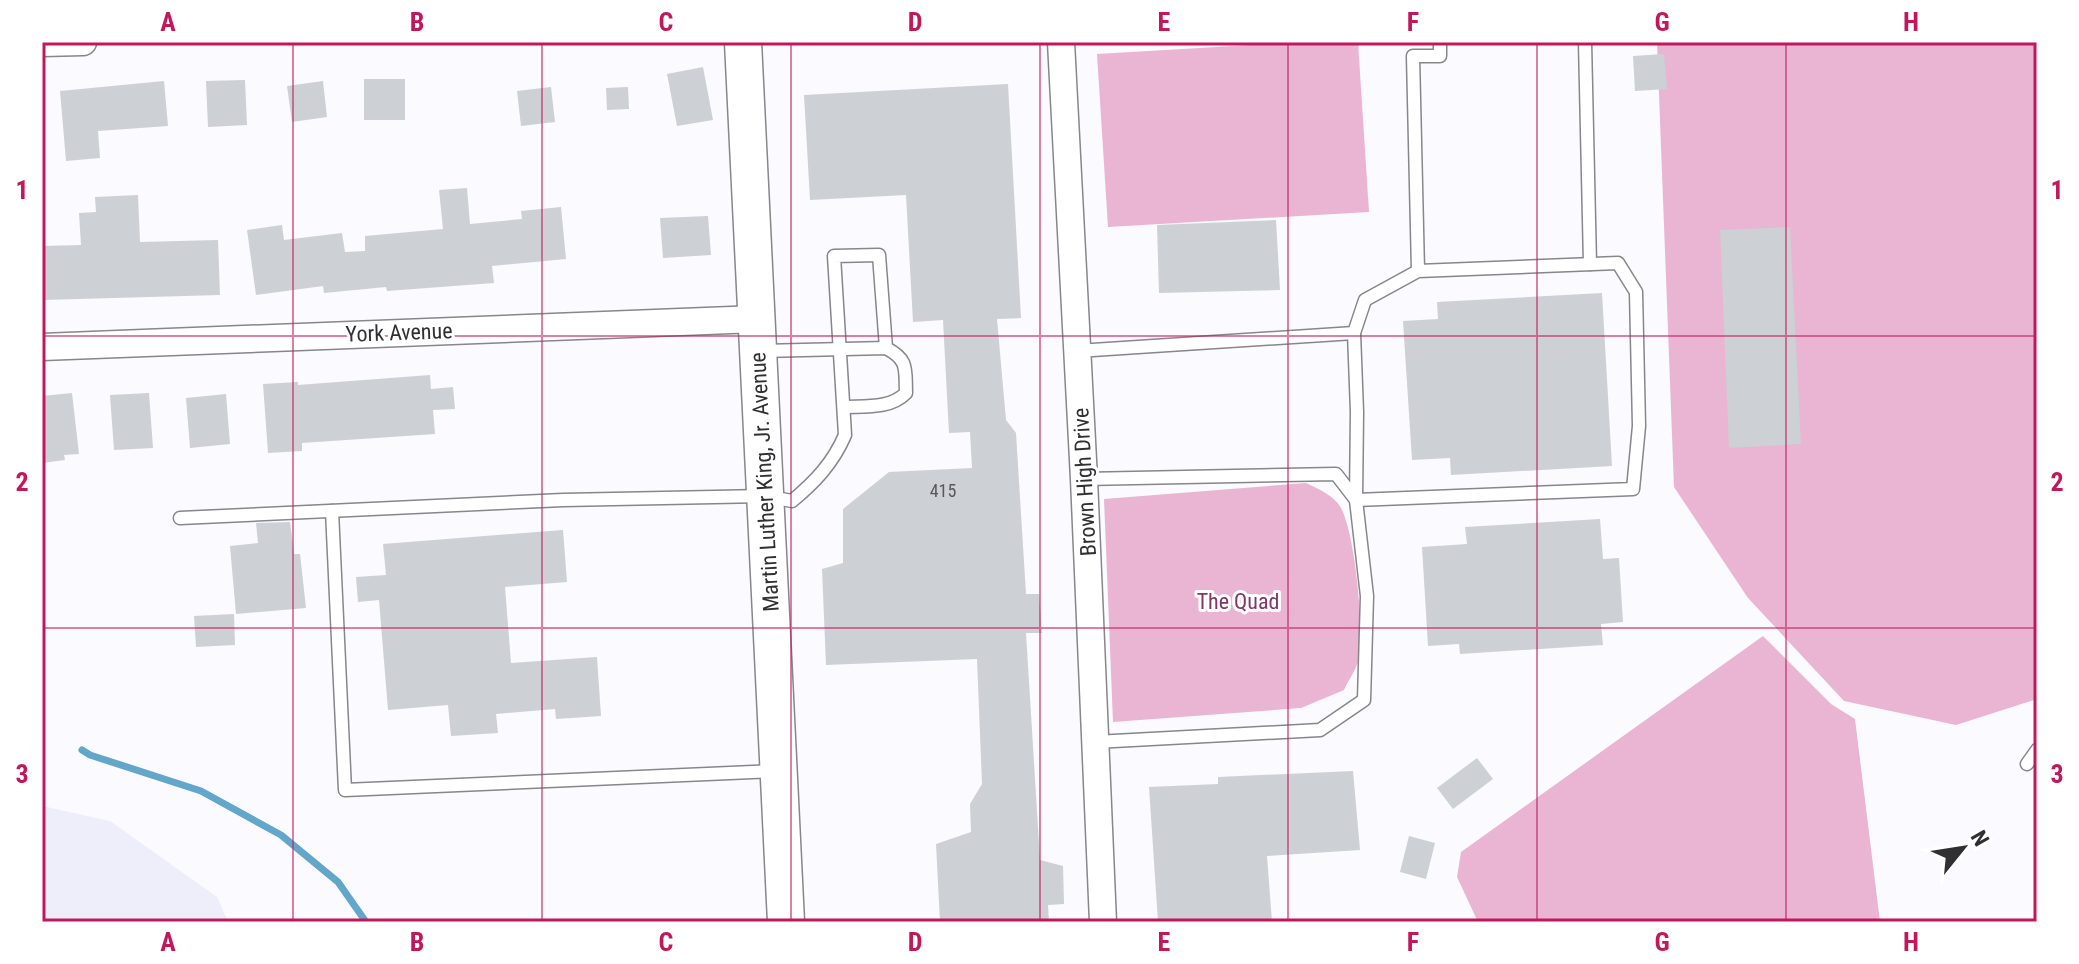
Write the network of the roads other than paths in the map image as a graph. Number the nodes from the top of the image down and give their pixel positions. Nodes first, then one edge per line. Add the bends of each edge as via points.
1 (83, 42) edge
2 (743, 42) edge
3 (1061, 42) edge
4 (1440, 42) edge
5 (1585, 42) edge
6 (42, 43) edge
7 (1590, 264) junction
8 (1418, 271) junction
9 (1354, 333) junction
10 (757, 335) junction
11 (42, 347) edge
12 (886, 348) junction
13 (840, 350) junction
14 (1077, 351) junction
15 (844, 407) junction
16 (1084, 479) junction
17 (765, 496) junction
18 (1356, 500) junction
19 (332, 511) junction
20 (180, 518) dead end
21 (1095, 742) junction
22 (2037, 750) edge
23 (2027, 764) dead end
24 (779, 770) junction
25 (786, 922) edge
26 (1103, 922) edge

1 - 6 street
2 - 10 main road, Martin Luther King, Jr. Avenue
3 - 14 street, Brown High Drive
4 - 8 lane via 1440,56 1413,56
5 - 7 lane
7 - 8 lane
7 - 18 lane via 1618,263 1636,292 1639,426 1633,489
8 - 9 lane via 1365,300
9 - 14 lane
9 - 18 lane
10 - 11 street, York Avenue
10 - 13 lane
10 - 17 main road, Martin Luther King, Jr. Avenue
12 - 13 lane
12 - 13 lane via 879,255 834,256
12 - 15 lane via 905,365 906,393 887,405
13 - 15 lane
14 - 16 street, Brown High Drive
15 - 17 lane via 845,435 813,484 792,501
16 - 18 lane via 1336,474
16 - 21 street, Brown High Drive
17 - 19 lane
17 - 24 main road, Martin Luther King, Jr. Avenue
18 - 21 lane via 1367,596 1364,700 1320,730
19 - 20 lane
19 - 24 lane via 345,790
21 - 26 street, Brown High Drive
22 - 23 lane
24 - 25 main road, Martin Luther King, Jr. Avenue

